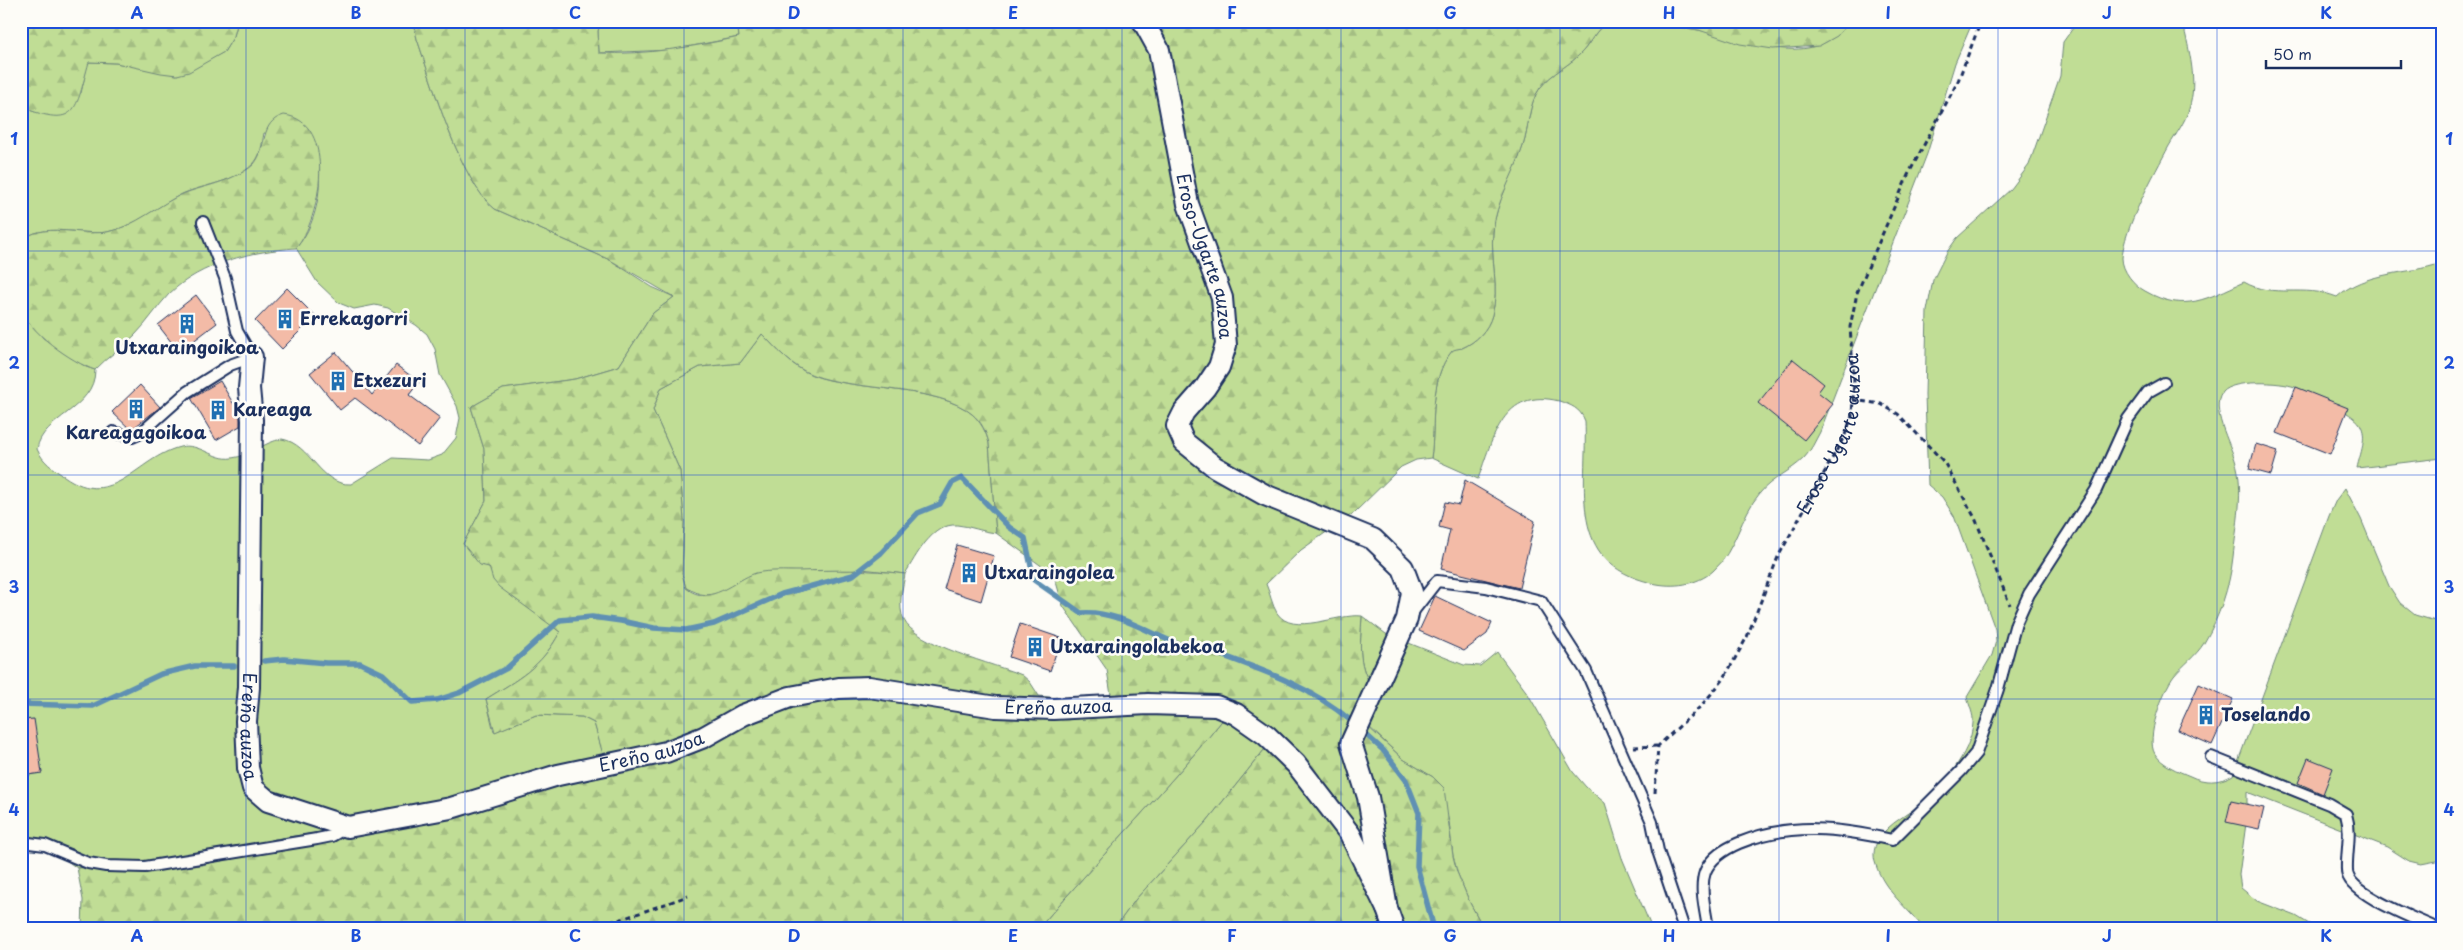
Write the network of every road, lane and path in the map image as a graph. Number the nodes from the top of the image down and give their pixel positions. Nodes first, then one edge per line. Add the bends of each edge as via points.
1 (1143, 21) edge
2 (1981, 21) edge
3 (203, 222) dead end
4 (252, 357) junction
5 (2164, 383) dead end
6 (1853, 400) junction
7 (113, 432) dead end
8 (2020, 615) junction
9 (1407, 619) junction
10 (1618, 744) junction
11 (1658, 746) junction
12 (2211, 757) dead end
13 (1655, 794) dead end
14 (348, 827) junction
15 (21, 842) edge
16 (688, 896) dead end
17 (1387, 909) junction
18 (584, 929) edge
19 (1394, 929) edge
20 (1684, 929) edge
21 (1708, 929) edge
22 (2438, 929) edge

1 - 9 street, Eroso-Ugarte auzoa via 1159,50 1188,204 1222,298 1226,345 1219,367 1177,426 1184,442 1215,467 1265,495 1373,539 1402,568 1409,584 1412,592
2 - 6 path, Eroso-Ugarte auzoa via 1958,81 1908,175 1857,293 1850,327
3 - 4 lane via 225,278 237,331
4 - 7 lane via 230,365 187,392 141,433 132,437
4 - 14 street, Ereño auzoa via 249,388 252,420 246,721 248,768 253,788 268,801
5 - 8 lane via 2148,392 2128,419 2096,490 2029,594
6 - 8 path via 1881,404 1898,414 1944,462 1975,518 2010,605
6 - 11 path, Eroso-Ugarte auzoa via 1852,416 1845,435 1778,557 1737,656 1723,680 1701,706
8 - 21 lane via 1976,753 1961,771 1892,840 1848,830 1805,828 1757,836 1721,851 1705,872
9 - 10 lane, Eroso-Ugarte auzoa via 1437,581 1486,587 1541,601 1586,671
9 - 17 street, Eroso-Ugarte auzoa via 1351,742 1368,796
10 - 11 path
10 - 20 lane, Eroso-Ugarte auzoa via 1652,822 1658,851
11 - 13 path
12 - 22 lane via 2329,804 2346,814 2350,827 2346,873 2350,882 2368,896
14 - 15 lane via 318,840 145,867 88,863 44,845
14 - 17 street, Ereño auzoa via 451,808 558,775 666,752 704,737 743,715 790,697 839,688 869,687 996,707 1216,706 1236,714 1266,735 1296,764 1350,834
16 - 18 path
17 - 19 street, Eroso-Ugarte auzoa

